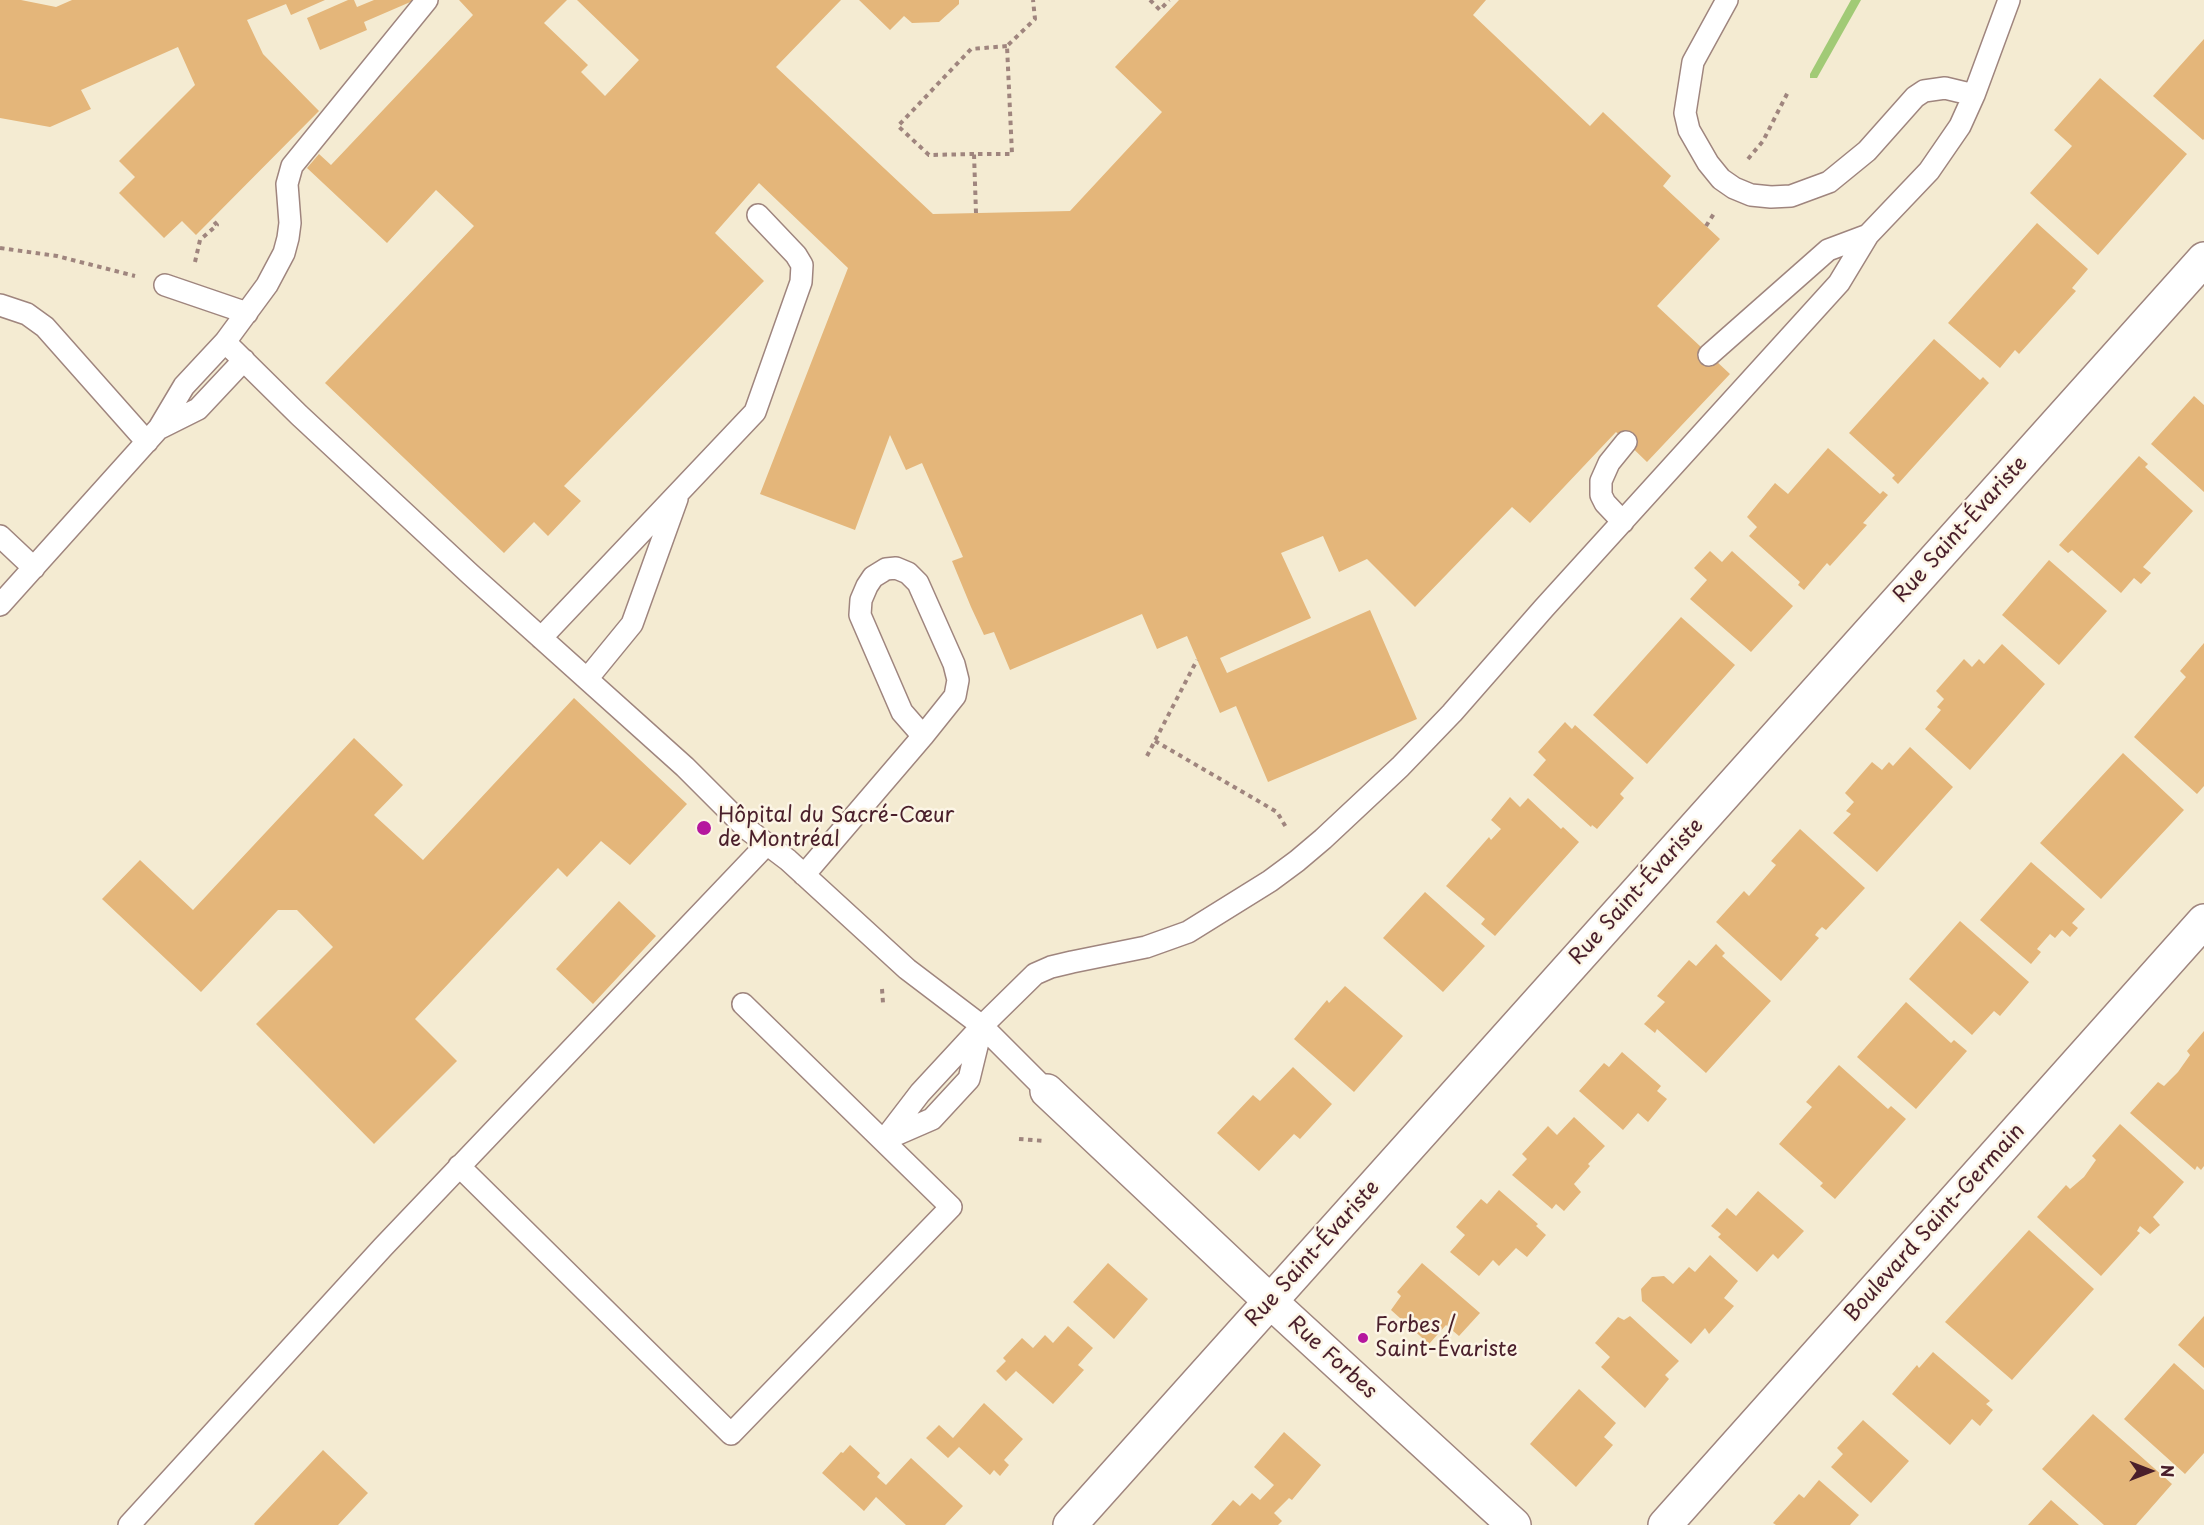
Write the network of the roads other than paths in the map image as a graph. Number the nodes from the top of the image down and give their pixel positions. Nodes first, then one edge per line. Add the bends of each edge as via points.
1 (428, 0) edge
2 (1727, 0) edge
3 (2008, 0) edge
4 (1974, 95) junction
5 (758, 215) dead end
6 (1868, 235) junction
7 (2204, 259) edge
8 (165, 285) road end
9 (0, 305) edge
10 (247, 313) junction
11 (225, 342) junction
12 (1709, 355) dead end
13 (244, 360) junction
14 (153, 435) junction
15 (1626, 442) dead end
16 (681, 490) junction
17 (1623, 522) junction
18 (0, 536) edge
19 (34, 568) junction
20 (0, 605) edge
21 (541, 638) junction
22 (587, 679) junction
23 (923, 736) junction
24 (767, 844) junction
25 (804, 875) junction
26 (2204, 921) edge
27 (743, 1004) dead end
28 (982, 1026) junction
29 (1047, 1090) joint
30 (884, 1140) junction
31 (459, 1167) junction
32 (1271, 1302) junction
33 (129, 1525) edge
34 (1070, 1525) edge
35 (1514, 1525) edge
36 (1665, 1525) edge

1 - 10 lane via 292,166 287,184 290,223 284,253
2 - 4 lane via 1693,62 1685,113 1689,130 1708,164 1721,179 1750,195 1791,196 1829,182 1867,151 1924,91 1945,88
3 - 4 lane
4 - 6 lane via 1960,126 1934,164
5 - 16 lane via 802,265 801,282 754,412
6 - 12 lane via 1828,250
6 - 17 lane via 1839,283
7 - 32 street, Rue Saint-Évariste
8 - 10 lane
9 - 14 lane via 27,314 45,327
10 - 11 lane
11 - 13 lane
11 - 14 lane via 184,386
13 - 14 lane via 198,409
13 - 21 lane
14 - 19 lane
15 - 17 lane via 1601,481 1605,503
16 - 21 lane
16 - 22 lane via 632,624
17 - 28 lane via 1445,721 1362,804 1297,861 1188,932 1146,948 1062,964 1035,974
18 - 19 lane
19 - 20 lane
21 - 22 lane
22 - 24 lane via 685,767 747,830
23 - 23 lane via 955,696 958,680 918,583 908,573 886,569 867,586 860,615 902,712
23 - 25 lane
24 - 25 lane
24 - 31 lane
25 - 28 lane via 907,969
26 - 36 street, Boulevard Saint-Germain
27 - 30 lane
28 - 29 lane
28 - 30 lane via 969,1079 932,1119
29 - 32 street, Rue Forbes
30 - 31 lane via 951,1207 731,1434
31 - 33 lane
32 - 34 street, Rue Saint-Évariste
32 - 35 street, Rue Forbes

